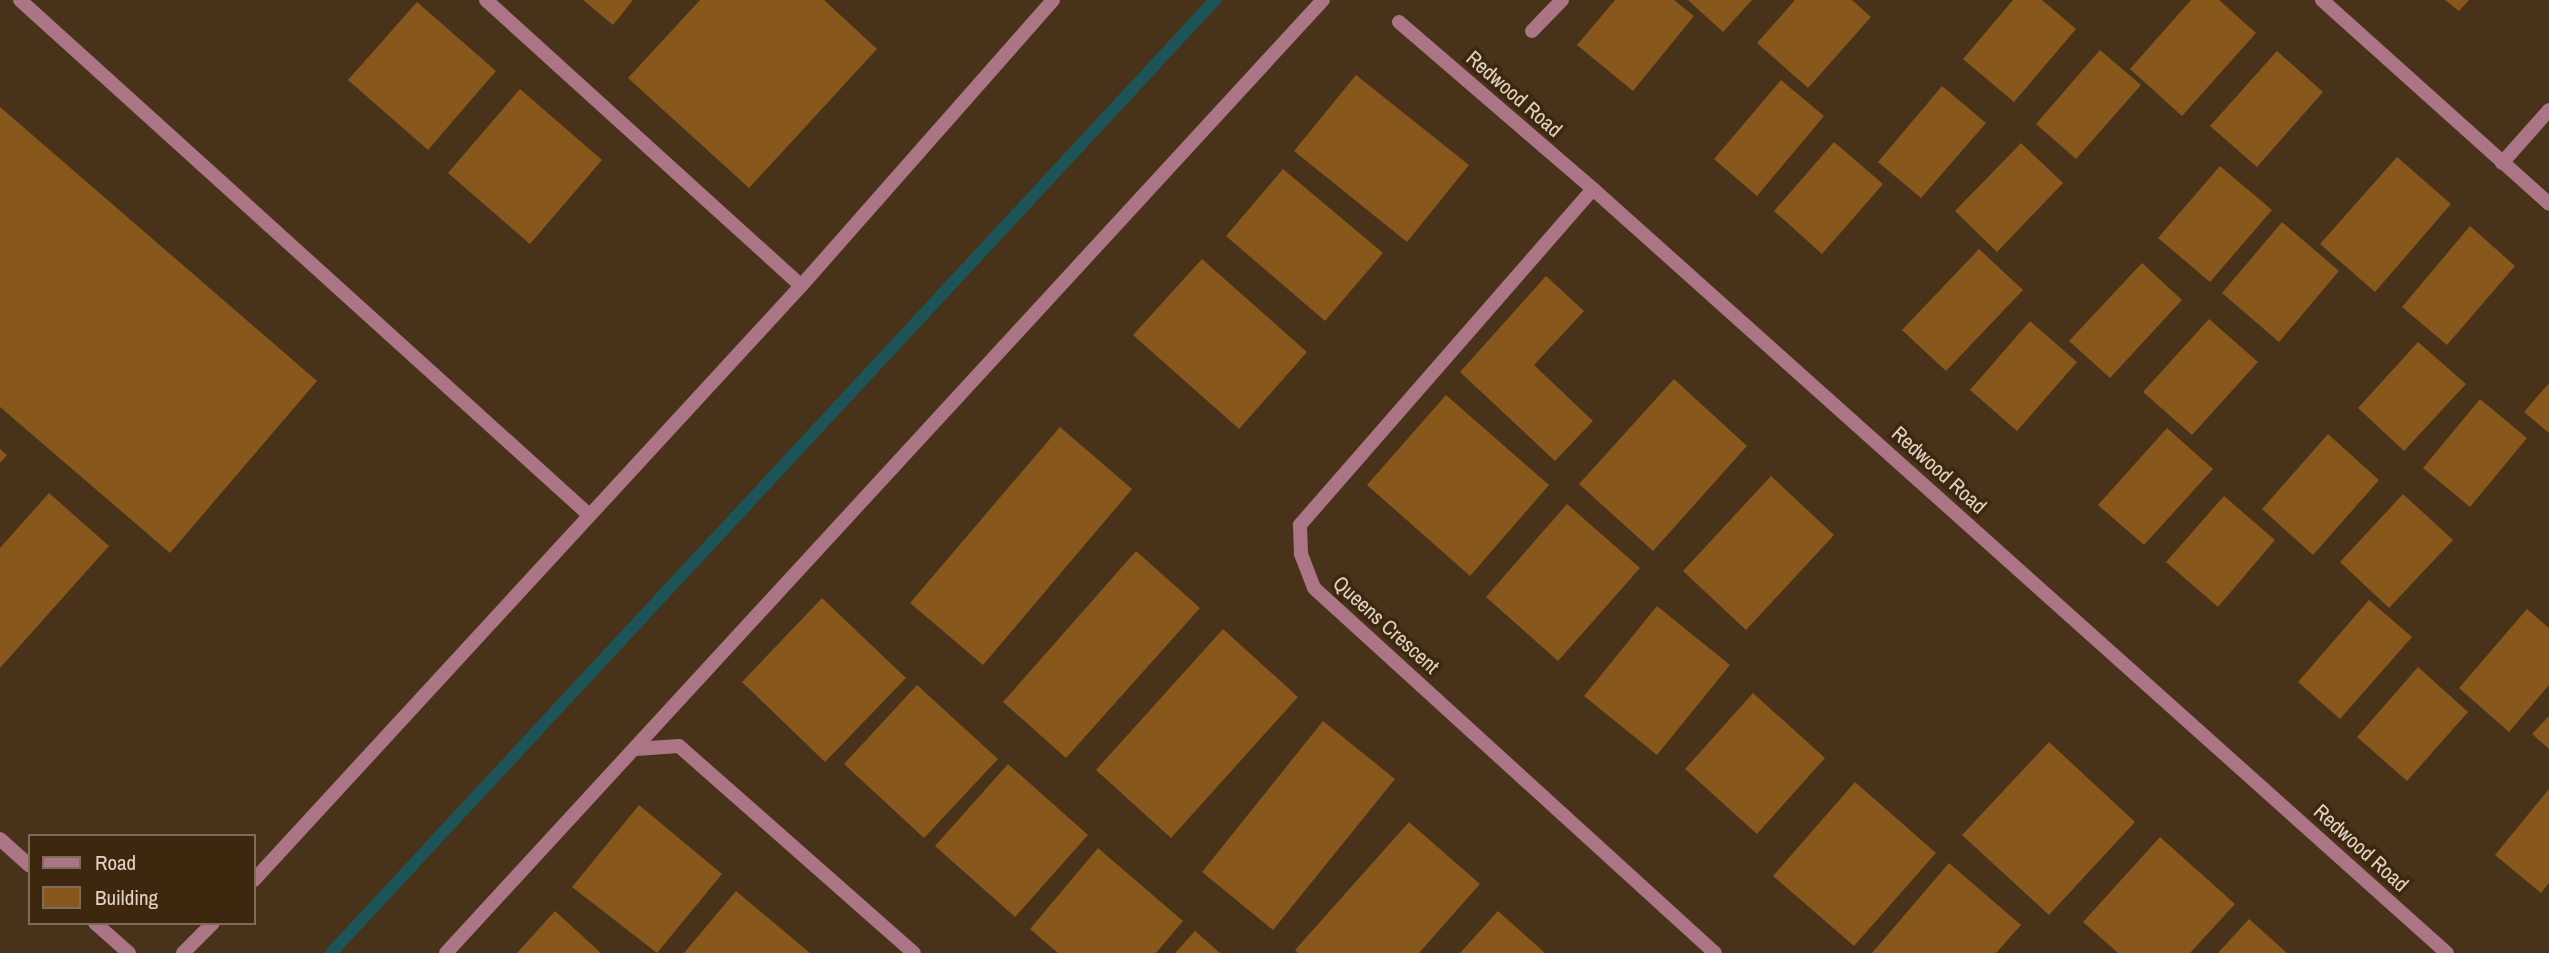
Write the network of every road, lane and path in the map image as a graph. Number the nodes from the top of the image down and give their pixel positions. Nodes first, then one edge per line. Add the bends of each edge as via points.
1 (19, 0) edge
2 (486, 0) edge
3 (1053, 0) edge
4 (1323, 0) edge
5 (1562, 0) edge
6 (2322, 0) edge
7 (1399, 22) dead end
8 (1532, 31) dead end
9 (2549, 110) edge
10 (2502, 163) junction
11 (1593, 189) junction
12 (2549, 204) edge
13 (801, 286) junction
14 (588, 514) junction
15 (636, 749) junction
16 (0, 839) edge
17 (28, 864) edge
18 (256, 878) edge
19 (97, 925) edge
20 (212, 925) edge
21 (128, 953) edge
22 (183, 953) edge
23 (446, 953) edge
24 (914, 953) edge
25 (1715, 953) edge
26 (2447, 953) edge

1 - 14 street
2 - 13 street
3 - 13 street
4 - 15 street
5 - 8 street
6 - 10 street
7 - 11 street, Redwood Road
9 - 10 street
10 - 12 street
11 - 25 street, Queens Crescent via 1315,505 1300,525 1301,554 1314,587
11 - 26 street, Redwood Road
13 - 14 street
14 - 18 street
15 - 23 street
15 - 24 street via 679,746
16 - 17 street
19 - 21 street
20 - 22 street

